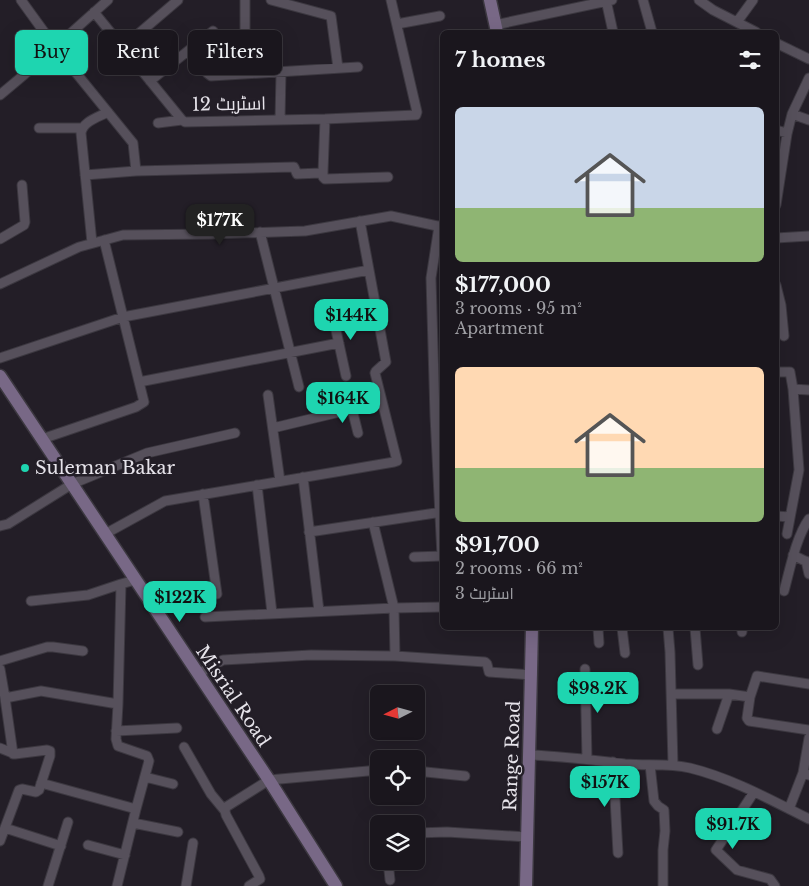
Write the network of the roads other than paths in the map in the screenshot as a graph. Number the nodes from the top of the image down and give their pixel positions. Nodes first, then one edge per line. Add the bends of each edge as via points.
1 (22, 0) edge
2 (108, 0) edge
3 (245, 0) edge
4 (270, 0) edge
5 (391, 0) edge
6 (490, 0) edge
7 (608, 0) edge
8 (643, 0) edge
9 (700, 0) edge
10 (753, 0) edge
11 (174, 1) edge
12 (94, 12) junction
13 (440, 16) dead end
14 (737, 22) junction
15 (397, 24) junction
16 (496, 29) edge
17 (44, 30) edge
18 (74, 30) edge
19 (108, 30) edge
20 (143, 30) edge
21 (245, 30) edge
22 (613, 30) edge
23 (651, 30) edge
24 (752, 30) edge
25 (779, 44) edge
26 (188, 51) edge
27 (809, 59) edge
28 (358, 67) dead end
29 (338, 68) junction
30 (282, 72) edge
31 (23, 75) edge
32 (78, 75) edge
33 (145, 75) edge
34 (210, 75) edge
35 (228, 75) edge
36 (281, 75) edge
37 (809, 78) edge
38 (150, 81) junction
39 (0, 95) edge
40 (108, 112) junction
41 (792, 114) junction
42 (325, 119) junction
43 (182, 120) junction
44 (280, 120) junction
45 (809, 120) edge
46 (158, 123) dead end
47 (39, 128) dead end
48 (82, 128) junction
49 (779, 131) edge
50 (787, 133) junction
51 (136, 171) junction
52 (323, 172) junction
53 (85, 175) junction
54 (388, 177) dead end
55 (22, 185) dead end
56 (779, 185) edge
57 (360, 221) junction
58 (440, 227) edge
59 (260, 232) junction
60 (440, 232) edge
61 (809, 236) edge
62 (779, 238) edge
63 (0, 239) edge
64 (104, 240) junction
65 (92, 243) junction
66 (369, 270) junction
67 (0, 284) edge
68 (274, 288) junction
69 (332, 312) dead end
70 (779, 313) edge
71 (123, 316) junction
72 (784, 336) dead end
73 (339, 343) junction
74 (291, 353) junction
75 (0, 358) edge
76 (779, 372) edge
77 (0, 376) edge
78 (346, 376) dead end
79 (139, 382) junction
80 (299, 387) dead end
81 (793, 389) junction
82 (809, 390) edge
83 (5, 391) edge
84 (268, 395) dead end
85 (273, 428) junction
86 (235, 433) dead end
87 (358, 434) dead end
88 (42, 439) junction
89 (303, 477) junction
90 (280, 481) junction
91 (72, 484) junction
92 (257, 485) junction
93 (203, 494) junction
94 (440, 496) edge
95 (440, 512) edge
96 (779, 516) edge
97 (790, 517) junction
98 (809, 519) edge
99 (373, 522) junction
100 (0, 526) edge
101 (309, 532) junction
102 (105, 534) junction
103 (787, 534) dead end
104 (793, 555) junction
105 (440, 556) edge
106 (414, 557) dead end
107 (807, 562) edge
108 (809, 574) edge
109 (135, 580) junction
110 (121, 584) junction
111 (784, 591) dead end
112 (217, 594) dead end
113 (31, 601) dead end
114 (440, 607) edge
115 (394, 608) junction
116 (319, 612) junction
117 (272, 613) junction
118 (205, 617) dead end
119 (532, 630) edge
120 (598, 630) edge
121 (622, 630) edge
122 (668, 630) edge
123 (695, 630) edge
124 (599, 643) dead end
125 (84, 651) dead end
126 (625, 653) dead end
127 (395, 656) junction
128 (0, 660) edge
129 (698, 665) dead end
130 (0, 669) edge
131 (585, 669) dead end
132 (198, 674) junction
133 (532, 675) junction
134 (809, 684) edge
135 (672, 694) junction
136 (729, 694) junction
137 (750, 697) junction
138 (5, 698) junction
139 (118, 704) junction
140 (177, 728) dead end
141 (717, 729) dead end
142 (809, 730) edge
143 (116, 731) junction
144 (809, 738) edge
145 (184, 747) dead end
146 (0, 748) edge
147 (13, 754) junction
148 (530, 755) junction
149 (587, 760) junction
150 (613, 762) junction
151 (650, 765) junction
152 (673, 765) junction
153 (370, 771) edge
154 (425, 772) edge
155 (806, 774) edge
156 (466, 776) dead end
157 (145, 777) junction
158 (269, 780) junction
159 (41, 783) junction
160 (173, 784) dead end
161 (754, 792) junction
162 (136, 808) junction
163 (789, 809) junction
164 (225, 811) junction
165 (809, 819) edge
166 (68, 822) dead end
167 (133, 823) junction
168 (5, 828) junction
169 (178, 832) dead end
170 (425, 833) edge
171 (527, 837) junction
172 (0, 842) edge
173 (193, 843) dead end
174 (88, 845) dead end
175 (61, 846) junction
176 (618, 853) dead end
177 (125, 854) junction
178 (389, 870) edge
179 (390, 880) dead end
180 (48, 886) edge
181 (117, 886) edge
182 (186, 886) edge
183 (249, 886) edge
184 (336, 886) edge
185 (526, 886) edge
186 (663, 886) edge
187 (775, 886) edge

1 - 17 street
2 - 12 street
3 - 21 street
4 - 29 street via 331,16
5 - 15 street
6 - 16 main road
7 - 16 street
7 - 22 street
8 - 23 street
9 - 14 street
10 - 14 street
11 - 20 street
12 - 18 street
12 - 19 street, اسٹریٹ 12
13 - 15 street
14 - 24 street
15 - 42 street, اسٹریٹ 12 via 416,115
25 - 27 street
26 - 38 street
28 - 29 street
29 - 30 street
31 - 39 street
32 - 40 street
33 - 38 street, اسٹریٹ 12
34 - 35 street
36 - 44 street
37 - 41 street
38 - 43 street, اسٹریٹ 12
40 - 48 street
40 - 51 street via 133,143
41 - 45 street
41 - 50 street
42 - 44 street, اسٹریٹ 12
42 - 52 street
43 - 44 street, اسٹریٹ 12
43 - 46 street
47 - 48 street
48 - 53 street
49 - 50 street
50 - 56 street
51 - 52 street via 294,167 297,174
51 - 53 street
52 - 54 street via 325,179
53 - 65 street
55 - 63 street via 24,225
57 - 58 street via 391,216
57 - 59 street via 305,231
57 - 66 street
59 - 64 street via 123,234
59 - 68 street
60 - 94 street via 431,278
61 - 62 street
64 - 65 street
64 - 71 street
65 - 67 street via 79,246
66 - 68 street
66 - 89 street via 386,362 375,373 397,461
68 - 71 street
68 - 74 street
69 - 73 street
70 - 72 street
71 - 75 street
71 - 79 street
73 - 74 street
73 - 78 street
74 - 79 street
74 - 80 street
76 - 81 street via 790,372
77 - 83 main road, Misrial Road
79 - 88 street via 144,402 136,407
81 - 82 street
81 - 97 street via 799,470
83 - 88 main road, Misrial Road
84 - 85 street
85 - 87 street via 352,409
85 - 90 street
86 - 91 street via 147,453
88 - 91 main road, Misrial Road
89 - 90 street
89 - 101 street
90 - 92 street
91 - 100 street
91 - 102 main road, Misrial Road
92 - 93 street
92 - 117 street
93 - 102 street via 165,501
93 - 112 street
95 - 99 street
96 - 97 street
97 - 103 street
98 - 104 street
99 - 101 street
99 - 115 street
101 - 116 street
102 - 109 main road, Misrial Road
104 - 107 street
104 - 111 street
105 - 106 street
107 - 108 street
109 - 110 street
109 - 132 main road, Misrial Road
110 - 113 street via 88,595
110 - 139 street
114 - 115 street
115 - 116 street
115 - 127 street
116 - 117 street
117 - 118 street
119 - 133 main road, Range Road
120 - 124 street
121 - 126 street
122 - 135 street
123 - 129 street
125 - 128 street via 50,647
127 - 132 street via 311,655 223,660
127 - 133 street via 485,662 489,672
130 - 138 street
131 - 149 street
132 - 158 main road, Misrial Road
133 - 148 main road, Range Road
134 - 137 street via 757,676
135 - 136 street
135 - 152 street
136 - 137 street
136 - 141 street
137 - 142 street via 749,720
138 - 139 street via 41,691
138 - 147 street
139 - 143 street
140 - 143 street
143 - 157 street via 118,746 149,759
144 - 155 street
145 - 164 street via 211,794
146 - 147 street
147 - 159 street via 50,752
148 - 149 street
148 - 171 main road, Range Road
149 - 150 street
150 - 151 street
150 - 176 street
151 - 152 street
151 - 186 street via 654,800 664,810 665,816
152 - 161 street via 704,772
153 - 158 street
154 - 156 street
155 - 163 street
157 - 160 street
157 - 162 street
158 - 164 street via 226,807
158 - 184 main road, Misrial Road
159 - 162 street
159 - 168 street via 38,792 19,790
161 - 163 street
161 - 187 street via 716,850 737,870 770,879
162 - 167 street
163 - 165 street
164 - 183 street via 260,876 260,880
166 - 175 street
167 - 169 street
167 - 177 street
168 - 172 street
168 - 175 street
170 - 171 street
171 - 185 main road, Range Road
173 - 182 street
174 - 177 street
175 - 180 street
177 - 181 street
178 - 179 street

